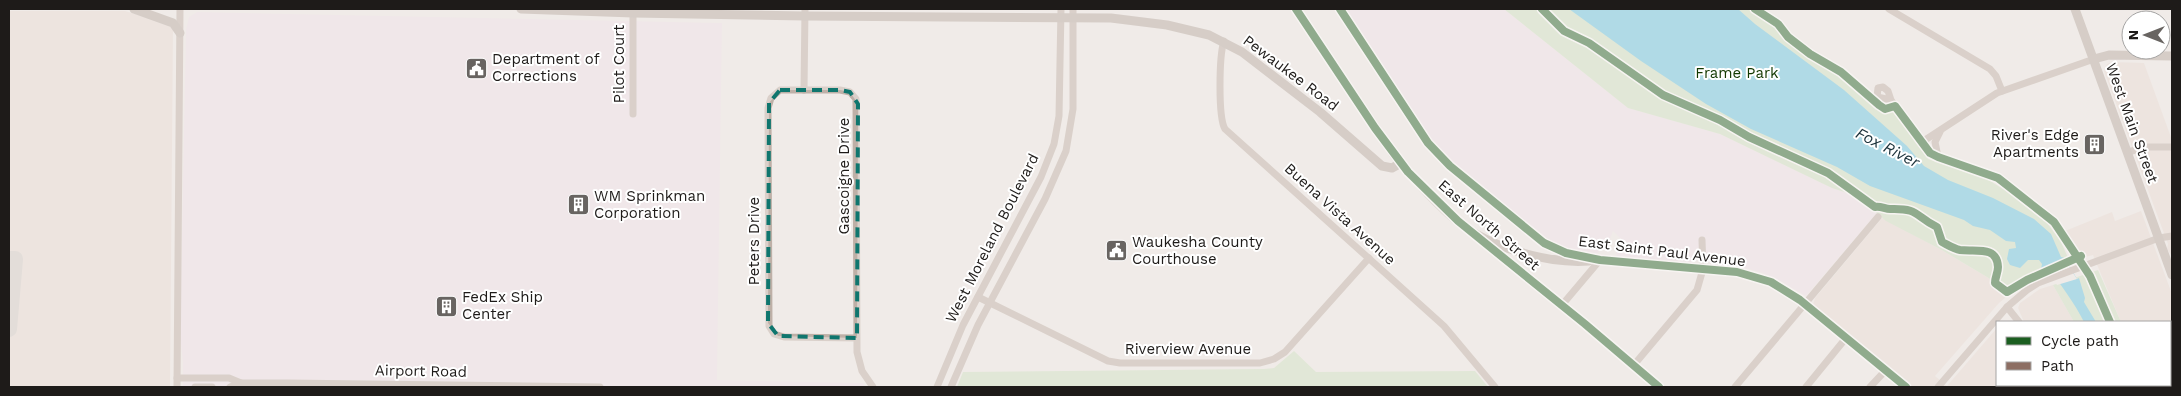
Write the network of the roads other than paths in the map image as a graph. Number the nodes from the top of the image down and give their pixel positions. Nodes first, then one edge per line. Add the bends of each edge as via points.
1 (134, 9) edge
2 (180, 9) edge
3 (521, 9) edge
4 (1296, 9) edge
5 (1340, 9) edge
6 (1889, 9) edge
7 (2075, 9) edge
8 (892, 12) edge
9 (805, 13) edge
10 (986, 13) edge
11 (1061, 13) edge
12 (1073, 13) edge
13 (633, 14) junction
14 (180, 33) junction
15 (1224, 41) junction
16 (2172, 56) edge
17 (2094, 59) junction
18 (1060, 63) junction
19 (1074, 64) junction
20 (804, 90) junction
21 (2002, 91) junction
22 (1891, 100) dead end
23 (633, 114) dead end
24 (1943, 130) junction
25 (1056, 134) junction
26 (1069, 137) junction
27 (1922, 142) junction
28 (2172, 147) edge
29 (2128, 152) junction
30 (1938, 158) junction
31 (1401, 163) junction
32 (1878, 217) dead end
33 (1474, 232) junction
34 (2172, 236) edge
35 (2159, 238) junction
36 (1702, 240) dead end
37 (1369, 258) junction
38 (1600, 260) junction
39 (2083, 266) junction
40 (1703, 269) junction
41 (2172, 275) edge
42 (978, 296) junction
43 (989, 302) junction
44 (1805, 304) junction
45 (1562, 306) junction
46 (2007, 307) junction
47 (2018, 321) edge
48 (2110, 321) edge
49 (857, 338) junction
50 (1846, 338) junction
51 (956, 342) junction
52 (967, 347) junction
53 (1634, 366) junction
54 (1885, 370) junction
55 (177, 378) junction
56 (241, 383) junction
57 (177, 387) edge
58 (195, 387) edge
59 (212, 387) edge
60 (230, 387) edge
61 (600, 387) edge
62 (873, 387) edge
63 (937, 387) edge
64 (951, 387) edge
65 (1495, 387) edge
66 (1659, 387) edge
67 (1735, 387) edge
68 (1806, 387) edge
69 (1870, 387) edge
70 (1906, 387) edge
71 (1938, 387) edge

1 - 14 main road via 173,23
2 - 14 street
3 - 13 main road, Pewaukee Road
4 - 31 main road, East North Street
5 - 38 main road, East Saint Paul Avenue via 1415,126 1440,157 1544,243 1566,253
6 - 21 street via 1990,68
7 - 17 main road, West Main Street
8 - 9 main road, Pewaukee Road
8 - 10 main road, Pewaukee Road
9 - 13 main road, Pewaukee Road
9 - 20 street
10 - 11 main road, Pewaukee Road
11 - 12 main road, Pewaukee Road
11 - 18 street, West Moreland Boulevard
12 - 15 main road, Pewaukee Road via 1153,22
12 - 19 street, West Moreland Boulevard
13 - 23 street, Pilot Court
14 - 55 street
15 - 31 main road, Pewaukee Road via 1298,94 1382,166 1392,168
15 - 37 street, Buena Vista Avenue via 1221,120 1225,129
16 - 17 main road via 2109,55
17 - 21 street
17 - 29 main road, West Main Street
18 - 19 street
18 - 25 street, West Moreland Boulevard
19 - 26 street, West Moreland Boulevard
20 - 49 street, Gascoigne Drive via 846,90 855,96 858,104
20 - 49 street, Peters Drive via 778,91 769,103 768,326 774,334 784,337
21 - 24 street
22 - 27 street
24 - 27 street
24 - 30 street via 1935,142
25 - 26 street
25 - 42 street, West Moreland Boulevard via 1041,177
26 - 43 street, West Moreland Boulevard via 1056,176
27 - 30 street
28 - 29 street via 2147,147
29 - 35 main road, West Main Street
30 - 39 street via 1992,176 2007,185 2054,222
31 - 33 main road, East North Street via 1458,221
32 - 44 street
33 - 38 main road, East North Street via 1498,244 1544,258 1575,262
33 - 45 street, East North Street
34 - 35 street
35 - 39 street
35 - 41 main road, West Main Street
36 - 40 street
37 - 43 street, Riverview Avenue via 1285,352 1260,363 1108,361
37 - 65 street, Buena Vista Avenue via 1444,326
38 - 40 main road, East Saint Paul Avenue
38 - 45 street
39 - 46 street via 2027,290
39 - 48 street
40 - 44 main road, East Saint Paul Avenue via 1758,277 1779,285
40 - 53 street via 1698,290
42 - 43 street, Riverview Avenue
42 - 51 street, West Moreland Boulevard
43 - 52 street, West Moreland Boulevard
44 - 50 main road, East Saint Paul Avenue
44 - 67 street
45 - 53 street, East North Street
46 - 47 street
46 - 71 street
49 - 62 street, Gascoigne Drive via 860,363
50 - 54 main road, East Saint Paul Avenue
50 - 68 street
51 - 52 street
51 - 63 street, West Moreland Boulevard
52 - 64 street, West Moreland Boulevard
53 - 66 street, East North Street
54 - 69 street
54 - 70 main road, East Saint Paul Avenue
55 - 56 street, Airport Road via 229,378
55 - 57 street
56 - 60 street, Airport Road
56 - 61 street, Airport Road
58 - 59 street

